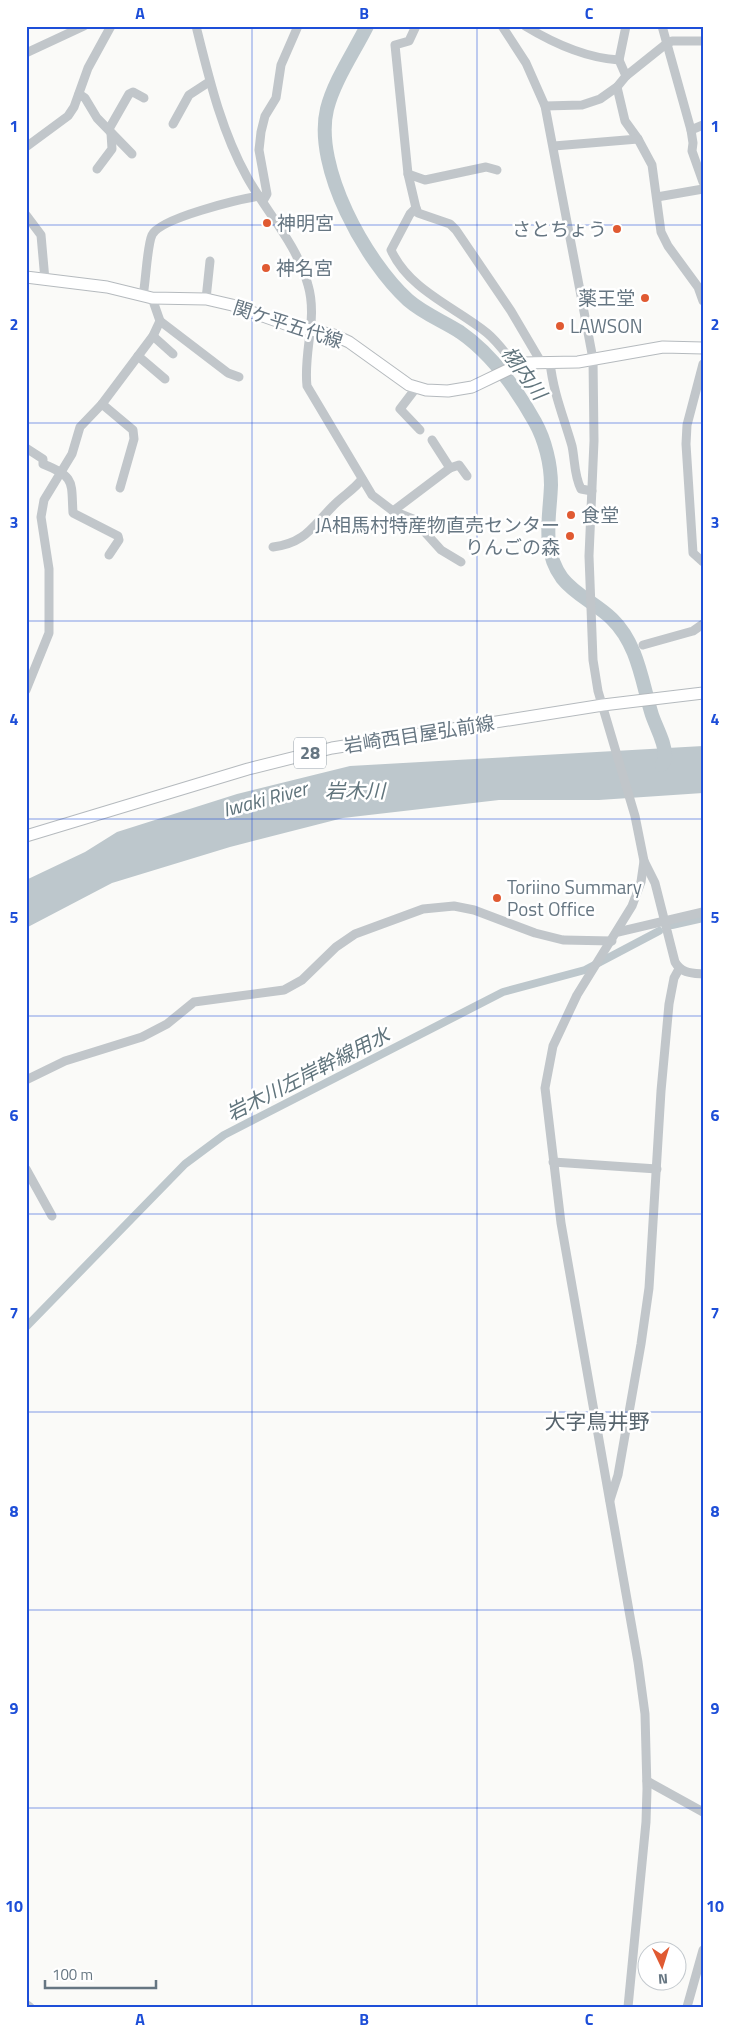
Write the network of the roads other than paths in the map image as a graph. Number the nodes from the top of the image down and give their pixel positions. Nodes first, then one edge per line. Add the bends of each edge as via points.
1 (84, 26) edge
2 (111, 26) edge
3 (196, 26) edge
4 (298, 26) edge
5 (416, 26) edge
6 (502, 26) edge
7 (525, 26) edge
8 (626, 26) edge
9 (662, 26) edge
10 (703, 41) edge
11 (666, 44) junction
12 (26, 53) edge
13 (618, 60) junction
14 (626, 76) junction
15 (209, 82) junction
16 (617, 87) junction
17 (79, 94) junction
18 (144, 98) dead end
19 (545, 106) junction
20 (173, 124) dead end
21 (703, 125) edge
22 (691, 130) junction
23 (110, 131) junction
24 (638, 139) junction
25 (554, 146) junction
26 (26, 147) edge
27 (132, 154) dead end
28 (97, 169) dead end
29 (497, 170) dead end
30 (408, 174) junction
31 (703, 182) edge
32 (703, 189) edge
33 (657, 197) junction
34 (262, 199) junction
35 (416, 208) junction
36 (26, 215) edge
37 (210, 261) dead end
38 (26, 277) edge
39 (45, 280) junction
40 (147, 297) junction
41 (206, 299) junction
42 (703, 301) edge
43 (160, 321) junction
44 (311, 330) junction
45 (153, 336) junction
46 (703, 348) edge
47 (173, 354) dead end
48 (138, 356) junction
49 (593, 359) junction
50 (545, 362) junction
51 (703, 364) edge
52 (514, 365) junction
53 (239, 377) dead end
54 (164, 378) dead end
55 (416, 388) junction
56 (102, 404) junction
57 (420, 430) dead end
58 (432, 440) dead end
59 (26, 448) edge
60 (450, 468) junction
61 (62, 472) junction
62 (467, 476) dead end
63 (362, 479) junction
64 (120, 488) dead end
65 (592, 491) junction
66 (393, 511) junction
67 (273, 547) dead end
68 (109, 555) dead end
69 (461, 562) dead end
70 (703, 562) edge
71 (703, 624) edge
72 (643, 645) dead end
73 (26, 690) edge
74 (703, 693) edge
75 (603, 705) junction
76 (26, 836) edge
77 (644, 860) junction
78 (703, 912) edge
79 (664, 920) junction
80 (618, 932) junction
81 (612, 941) junction
82 (678, 969) junction
83 (703, 974) edge
84 (26, 1080) edge
85 (553, 1162) junction
86 (26, 1169) edge
87 (657, 1169) junction
88 (52, 1216) dead end
89 (609, 1502) junction
90 (646, 1781) junction
91 (703, 1812) edge
92 (703, 1950) edge
93 (26, 2004) edge
94 (30, 2007) edge
95 (628, 2007) edge
96 (688, 2007) edge

1 - 12 street
2 - 17 street via 88,68
3 - 15 street
4 - 34 street via 281,64 276,98 265,116 261,132 260,150 267,194
5 - 30 street via 409,41 395,45
6 - 19 street via 526,63
7 - 13 street via 546,39 591,56
8 - 13 street
9 - 11 street
10 - 11 street via 672,41
11 - 14 street
11 - 22 street
13 - 14 street
14 - 16 street
15 - 20 street via 189,95
15 - 34 street via 247,177
16 - 19 street via 600,99 582,105
16 - 24 street via 625,121
17 - 23 street
17 - 26 street via 68,116
18 - 23 street via 133,92 129,94
19 - 25 street
21 - 22 street
22 - 31 street via 692,151
23 - 27 street
23 - 28 street via 112,149
24 - 25 street
24 - 33 street via 652,165
25 - 49 street
29 - 30 street via 486,167 425,180
30 - 35 street
32 - 33 street
33 - 42 street via 661,232 698,287
34 - 40 street via 227,202 155,230 150,244
34 - 44 street via 304,271 312,305
35 - 50 street via 418,212 442,220 456,230
35 - 52 street via 391,250 395,260 442,304 487,333
36 - 39 street via 41,235
37 - 41 street
38 - 39 main road, 関ケ平五代線
39 - 40 main road, 関ケ平五代線 via 107,287
40 - 41 main road, 関ケ平五代線
40 - 43 street
41 - 44 main road, 関ケ平五代線
43 - 45 street
43 - 53 street via 228,373
44 - 55 main road, 関ケ平五代線 via 348,342
44 - 63 street via 304,367 307,386
45 - 47 street
45 - 48 street
46 - 49 main road via 664,347
48 - 54 street
48 - 56 street
49 - 50 main road
49 - 65 street
50 - 52 main road
50 - 65 street via 572,448 577,481 581,488
51 - 70 street via 687,425 686,444 693,553
52 - 55 main road via 461,390
55 - 57 street via 400,409
56 - 61 street via 80,427 72,454
56 - 64 street via 133,430 134,439
58 - 60 street
59 - 61 street via 43,458 43,464
60 - 62 street via 458,465
60 - 66 street
61 - 68 street via 74,492 73,514 118,536 119,540
61 - 73 street via 44,500 41,517 49,569 48,633
63 - 66 street via 372,495
63 - 67 street via 295,543
65 - 75 street via 591,628 594,668
66 - 69 street via 413,519 441,550
71 - 72 street via 693,631
74 - 75 main road, 岩崎西目屋弘前線 / 28
75 - 76 main road, 岩崎西目屋弘前線 / 28 via 332,748 248,769
75 - 77 street via 635,816
77 - 79 street via 655,883
77 - 80 street via 641,882
78 - 79 street
79 - 80 street
79 - 82 street
80 - 81 street
81 - 84 street via 564,940 464,908 423,909 354,934 302,980 284,990 194,1002 167,1024 142,1038 65,1061
81 - 85 street via 563,1021 547,1067 545,1088
82 - 83 street
82 - 87 street via 669,1004
85 - 87 street
85 - 89 street
86 - 88 street
87 - 89 street via 652,1258 641,1344 618,1475
89 - 90 street via 645,1714
90 - 91 street
90 - 95 street via 646,1822
92 - 96 street
93 - 94 street

